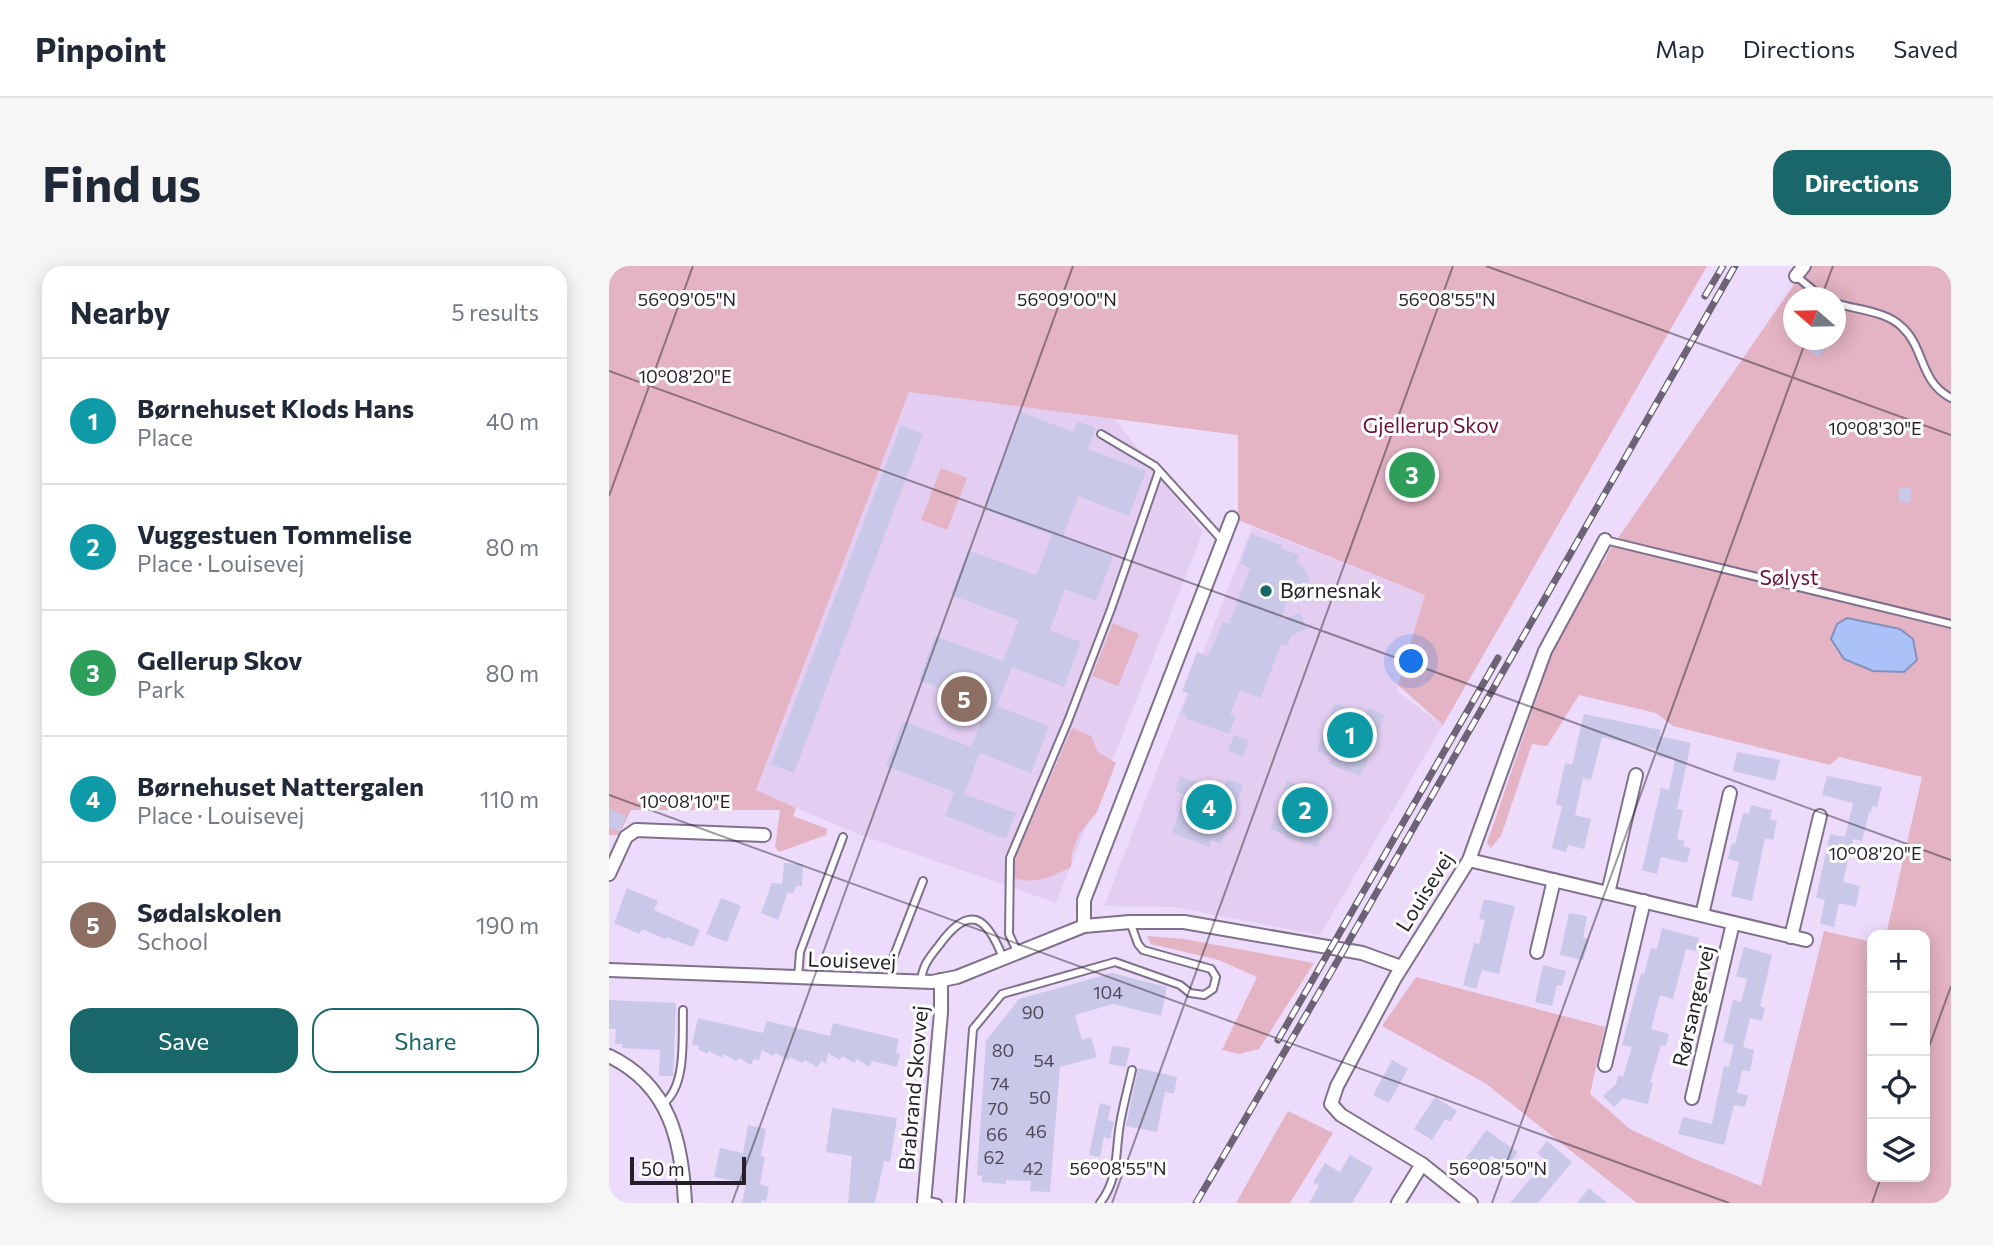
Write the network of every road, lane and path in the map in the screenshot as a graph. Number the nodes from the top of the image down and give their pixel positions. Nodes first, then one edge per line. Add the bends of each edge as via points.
1 (1800, 271) edge
2 (1814, 287) edge
3 (1846, 306) edge
4 (1951, 398) edge
5 (1101, 434) dead end
6 (1159, 471) junction
7 (1232, 518) dead end
8 (1605, 540) joint
9 (1224, 541) junction
10 (1951, 624) edge
11 (1636, 775) dead end
12 (1730, 793) dead end
13 (1820, 816) dead end
14 (764, 835) dead end
15 (843, 837) dead end
16 (1469, 860) junction
17 (609, 874) edge
18 (1554, 880) junction
19 (923, 881) dead end
20 (1608, 893) junction
21 (1644, 901) junction
22 (1702, 915) junction
23 (1130, 922) junction
24 (1733, 923) junction
25 (1084, 926) junction
26 (1791, 937) junction
27 (1806, 940) dead end
28 (1017, 951) junction
29 (1537, 952) dead end
30 (1003, 958) junction
31 (1401, 967) junction
32 (609, 970) edge
33 (798, 978) junction
34 (941, 980) junction
35 (890, 981) junction
36 (921, 982) junction
37 (683, 1010) dead end
38 (609, 1056) edge
39 (1605, 1065) dead end
40 (1132, 1070) dead end
41 (1692, 1098) dead end
42 (663, 1104) junction
43 (1422, 1164) junction
44 (924, 1201) edge
45 (685, 1203) edge
46 (939, 1203) edge
47 (960, 1203) edge
48 (1100, 1203) edge
49 (1398, 1203) edge
50 (1471, 1203) edge

1 - 2 lane
3 - 4 lane via 1885,316 1902,327 1926,374
5 - 6 lane
6 - 9 lane
6 - 28 lane via 1068,721 1010,858 1010,934
7 - 9 street
8 - 10 lane
8 - 16 street, Louisevej via 1545,650
9 - 25 street via 1084,900
11 - 20 street
12 - 22 street, Rørsangervej
13 - 26 street
14 - 17 street via 636,830 626,836
15 - 33 lane via 800,952
16 - 18 street, Rørsangervej
16 - 31 street, Louisevej
18 - 20 street, Rørsangervej
18 - 29 street
19 - 35 lane via 893,958
20 - 21 street, Rørsangervej
21 - 22 street, Rørsangervej
21 - 39 street
22 - 24 street, Rørsangervej
23 - 25 street, Louisevej
23 - 31 street, Louisevej via 1184,922 1362,953
23 - 47 lane via 1143,950 1211,969 1216,977 1213,989 1204,995 1190,993 1180,985 1115,962 1002,993 972,1029
24 - 26 street, Rørsangervej
24 - 41 street, Rørsangervej
25 - 28 street, Louisevej
26 - 27 street, Rørsangervej
28 - 30 street, Louisevej
30 - 34 street, Louisevej
30 - 36 lane via 989,929 964,920 952,927 922,968
31 - 43 street via 1331,1104
32 - 33 street, Louisevej
33 - 35 street, Louisevej
34 - 36 street, Louisevej
34 - 44 street, Brabrand Skovvej
35 - 36 street, Louisevej
37 - 42 lane via 679,1079 672,1097
38 - 42 street via 638,1074
40 - 48 lane via 1119,1125 1115,1175
42 - 45 street via 677,1136
43 - 49 street
43 - 50 street
44 - 46 lane, Brabrand Skovvej

